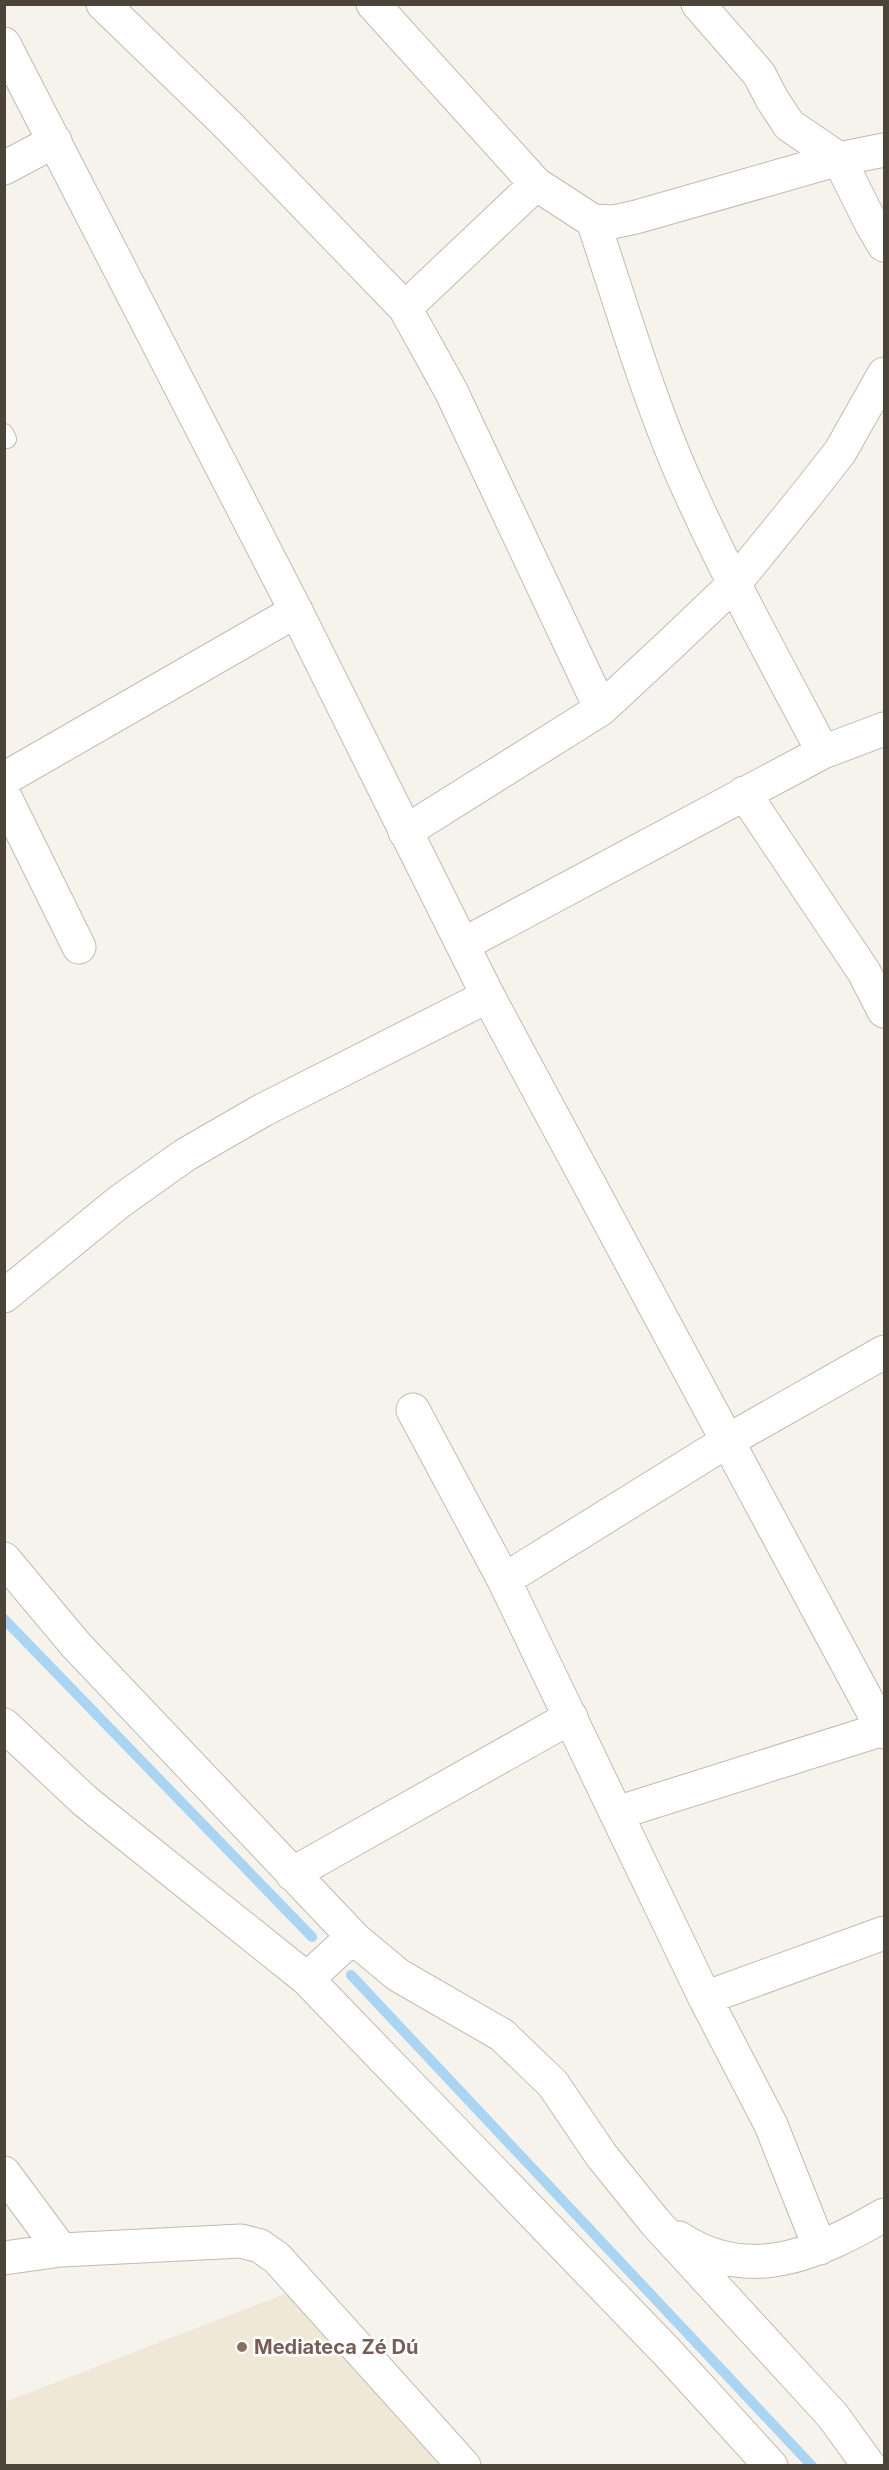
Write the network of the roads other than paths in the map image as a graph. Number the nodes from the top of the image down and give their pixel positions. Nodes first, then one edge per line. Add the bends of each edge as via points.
1 (103, 4) edge
2 (373, 4) edge
3 (698, 4) edge
4 (4, 44) edge
5 (55, 141) junction
6 (885, 150) edge
7 (839, 159) junction
8 (4, 168) edge
9 (536, 184) junction
10 (593, 221) junction
11 (885, 245) edge
12 (405, 308) junction
13 (885, 374) edge
14 (734, 584) junction
15 (296, 611) junction
16 (601, 709) junction
17 (885, 729) edge
18 (824, 752) junction
19 (4, 779) edge
20 (744, 794) junction
21 (4, 795) edge
22 (405, 832) junction
23 (464, 944) junction
24 (79, 947) dead end
25 (488, 996) junction
26 (885, 1011) edge
27 (4, 1296) edge
28 (885, 1352) edge
29 (413, 1410) dead end
30 (729, 1440) junction
31 (4, 1559) edge
32 (504, 1580) junction
33 (571, 1717) junction
34 (4, 1725) edge
35 (884, 1730) edge
36 (617, 1813) junction
37 (292, 1874) junction
38 (885, 1933) edge
39 (350, 1942) junction
40 (313, 1973) junction
41 (705, 1998) junction
42 (4, 2173) edge
43 (885, 2215) edge
44 (655, 2222) junction
45 (820, 2248) junction
46 (62, 2250) junction
47 (4, 2258) edge
48 (464, 2466) edge
49 (771, 2466) edge
50 (869, 2466) edge

1 - 12 street via 228,125
2 - 9 street
3 - 7 street via 759,74 789,125
4 - 5 street
5 - 8 street
5 - 15 street
6 - 7 street
7 - 10 street via 636,217
7 - 11 street
9 - 10 street
9 - 12 street
10 - 14 street via 657,409
12 - 16 street via 451,391
13 - 14 street via 840,452
14 - 16 street
14 - 18 street
15 - 19 street
15 - 22 street
16 - 22 street
17 - 18 street
18 - 20 street
20 - 23 street
20 - 26 street via 864,972
21 - 24 street
22 - 23 street
23 - 25 street
25 - 27 street via 263,1110 185,1155 119,1202
25 - 30 street
28 - 30 street
29 - 32 street
30 - 32 street
30 - 35 street
31 - 37 street via 76,1645
32 - 33 street
33 - 36 street
33 - 37 street
34 - 40 street via 86,1801
35 - 36 street
36 - 41 street
37 - 39 street
38 - 41 street
39 - 40 street
39 - 44 street via 398,1975 502,2035 553,2084 601,2155
40 - 49 street
41 - 45 street via 771,2125
42 - 46 street
43 - 45 street
44 - 45 street via 699,2252 739,2262 783,2259
44 - 50 street via 833,2416
46 - 47 street
46 - 48 street via 241,2241 260,2246 277,2258

